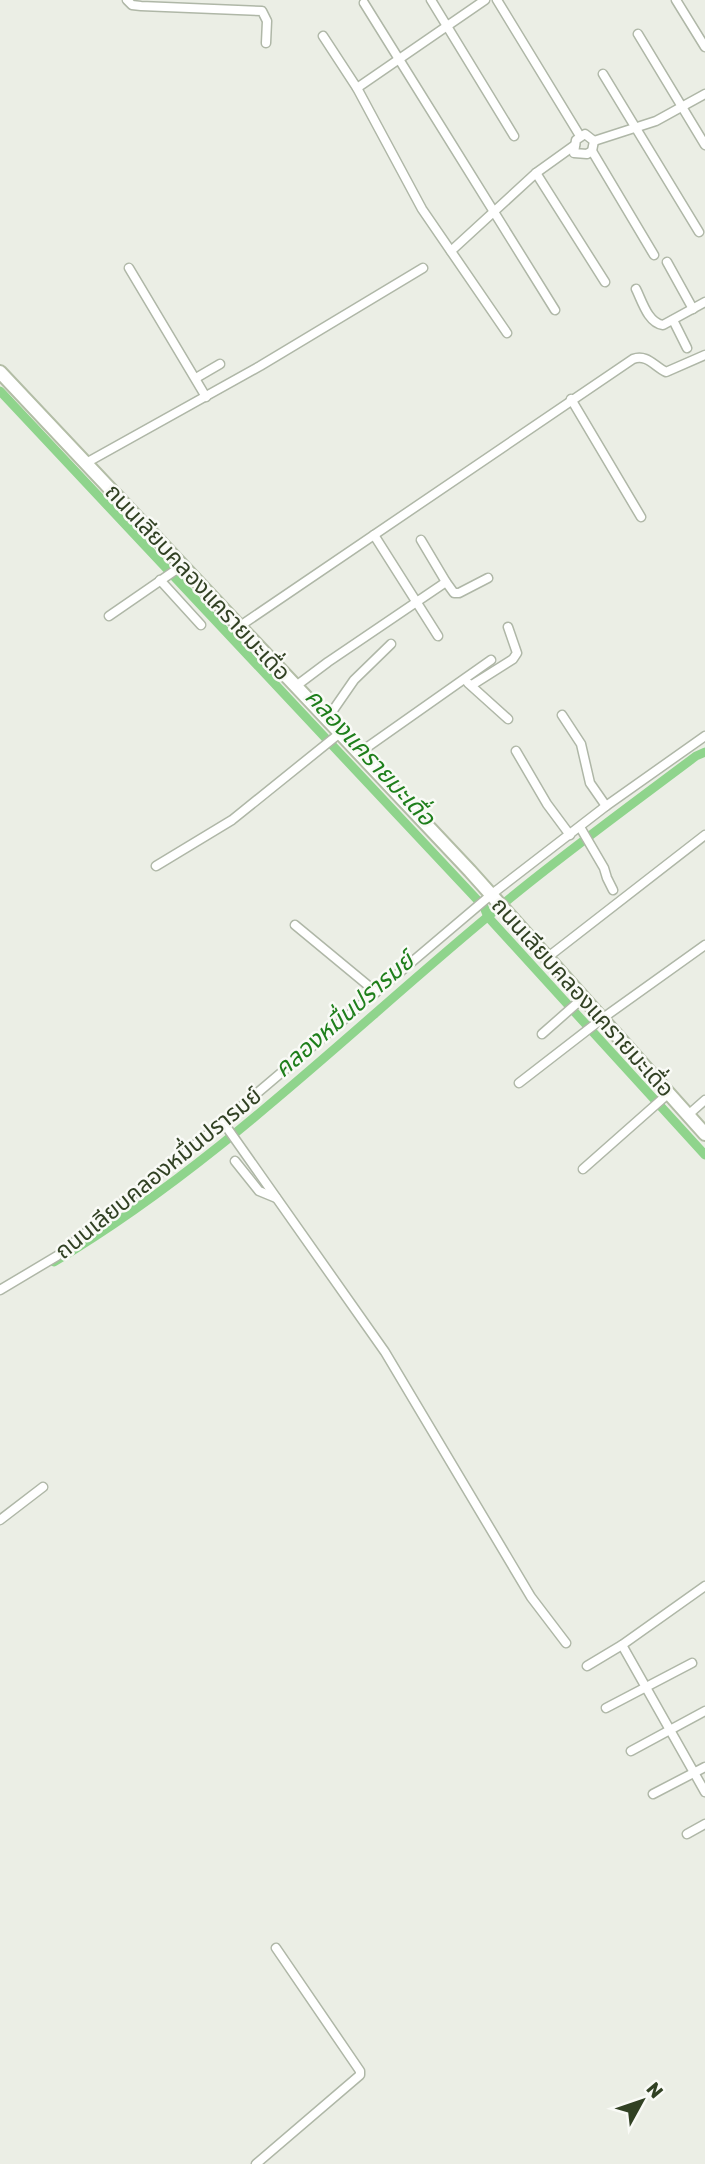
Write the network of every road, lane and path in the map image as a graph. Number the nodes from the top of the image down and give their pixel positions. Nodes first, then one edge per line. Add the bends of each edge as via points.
1 (127, 0) edge
2 (431, 0) edge
3 (485, 0) edge
4 (497, 0) edge
5 (676, 0) edge
6 (364, 3) dead end
7 (447, 26) junction
8 (638, 34) dead end
9 (323, 36) dead end
10 (265, 43) dead end
11 (705, 47) edge
12 (400, 59) junction
13 (603, 74) dead end
14 (357, 88) junction
15 (705, 94) edge
16 (682, 108) junction
17 (636, 128) junction
18 (514, 136) dead end
19 (580, 136) junction
20 (594, 141) junction
21 (575, 145) junction
22 (705, 145) edge
23 (592, 151) junction
24 (536, 173) junction
25 (493, 211) junction
26 (699, 232) dead end
27 (451, 251) junction
28 (654, 255) dead end
29 (667, 261) dead end
30 (129, 268) dead end
31 (424, 268) dead end
32 (605, 282) dead end
33 (636, 289) dead end
34 (705, 302) edge
35 (693, 309) junction
36 (555, 310) dead end
37 (673, 320) junction
38 (507, 333) dead end
39 (687, 348) dead end
40 (705, 355) edge
41 (219, 364) dead end
42 (0, 372) edge
43 (196, 378) junction
44 (206, 397) junction
45 (571, 399) junction
46 (86, 463) junction
47 (641, 517) dead end
48 (374, 535) junction
49 (421, 540) dead end
50 (171, 573) junction
51 (488, 578) dead end
52 (446, 582) junction
53 (416, 602) junction
54 (109, 616) dead end
55 (201, 625) dead end
56 (240, 626) junction
57 (508, 627) dead end
58 (438, 636) dead end
59 (391, 644) dead end
60 (491, 660) dead end
61 (463, 680) junction
62 (472, 685) junction
63 (296, 686) junction
64 (562, 715) dead end
65 (327, 719) junction
66 (508, 719) dead end
67 (705, 736) edge
68 (333, 739) junction
69 (516, 751) dead end
70 (359, 753) junction
71 (606, 806) junction
72 (580, 827) junction
73 (570, 835) junction
74 (705, 835) edge
75 (156, 866) dead end
76 (613, 890) dead end
77 (495, 901) junction
78 (295, 925) dead end
79 (705, 945) edge
80 (548, 957) junction
81 (376, 992) junction
82 (578, 1003) junction
83 (596, 1023) junction
84 (542, 1034) dead end
85 (519, 1083) dead end
86 (663, 1100) junction
87 (705, 1100) edge
88 (688, 1115) junction
89 (227, 1128) junction
90 (705, 1134) edge
91 (235, 1161) dead end
92 (583, 1170) dead end
93 (277, 1199) junction
94 (0, 1290) edge
95 (43, 1487) dead end
96 (0, 1520) edge
97 (705, 1586) edge
98 (566, 1643) dead end
99 (622, 1645) junction
100 (692, 1663) dead end
101 (587, 1666) dead end
102 (646, 1686) junction
103 (606, 1708) dead end
104 (705, 1711) edge
105 (670, 1730) junction
106 (631, 1751) dead end
107 (705, 1767) edge
108 (694, 1773) junction
109 (705, 1792) edge
110 (653, 1794) dead end
111 (705, 1824) edge
112 (687, 1834) dead end
113 (276, 1948) dead end
114 (257, 2164) edge

1 - 10 street via 141,6 262,11 267,21
2 - 7 street
3 - 7 street
4 - 19 street
5 - 11 street
6 - 12 street
7 - 12 street
7 - 18 street
8 - 16 street
9 - 14 street
12 - 14 street
12 - 25 street
13 - 17 street
14 - 27 street via 422,209
15 - 16 street
16 - 17 street
16 - 22 street
17 - 20 street
17 - 26 street
19 - 20 street via 585,134
19 - 21 street
20 - 23 street
21 - 23 street via 574,153
21 - 24 street
23 - 28 street
24 - 25 street
24 - 32 street
25 - 27 street
25 - 36 street
27 - 38 street
29 - 35 street
30 - 43 street
31 - 44 street
33 - 37 street via 657,325
34 - 35 street
35 - 37 street
37 - 39 street
40 - 45 street via 666,372 640,356
41 - 43 street
42 - 46 street, ถนนเลียบคลองแครายมะเดื่อ
43 - 44 street
44 - 46 street
45 - 47 street
45 - 48 street
46 - 50 street, ถนนเลียบคลองแครายมะเดื่อ
48 - 53 street
48 - 56 street
49 - 52 street
50 - 54 street
50 - 55 street
50 - 56 street, ถนนเลียบคลองแครายมะเดื่อ
51 - 52 street via 459,593
52 - 53 street
53 - 58 street
53 - 63 street
56 - 63 street, ถนนเลียบคลองแครายมะเดื่อ
57 - 62 street via 517,653
59 - 65 street via 354,680
60 - 61 street
61 - 62 street
61 - 70 street
62 - 66 street
63 - 65 street, ถนนเลียบคลองแครายมะเดื่อ
64 - 71 street via 581,744 590,783
65 - 68 street, ถนนเลียบคลองแครายมะเดื่อ
67 - 71 street, ถนนเลียบคลองหมื่นปรารมย์
68 - 70 street, ถนนเลียบคลองแครายมะเดื่อ
68 - 75 street via 232,820
69 - 73 street
70 - 77 street, ถนนเลียบคลองแครายมะเดื่อ
71 - 72 street, ถนนเลียบคลองหมื่นปรารมย์
72 - 73 street, ถนนเลียบคลองหมื่นปรารมย์
72 - 76 street
73 - 77 street, ถนนเลียบคลองหมื่นปรารมย์
74 - 80 street
77 - 80 street, ถนนเลียบคลองแครายมะเดื่อ
77 - 81 street, ถนนเลียบคลองหมื่นปรารมย์ via 478,906
78 - 81 street
79 - 83 street
80 - 82 street, ถนนเลียบคลองแครายมะเดื่อ
81 - 89 street, ถนนเลียบคลองหมื่นปรารมย์
82 - 83 street, ถนนเลียบคลองแครายมะเดื่อ
82 - 84 street
83 - 85 street
83 - 86 street, ถนนเลียบคลองแครายมะเดื่อ
86 - 88 street, ถนนเลียบคลองแครายมะเดื่อ
86 - 92 street
87 - 88 street
88 - 90 street, ถนนเลียบคลองแครายมะเดื่อ
89 - 93 street
89 - 94 street, ถนนเลียบคลองหมื่นปรารมย์ via 57,1256
91 - 93 street via 259,1191
93 - 98 street via 385,1352 531,1597
95 - 96 street
97 - 99 street
99 - 101 street
99 - 102 street
100 - 102 street
102 - 103 street
102 - 105 street
104 - 105 street
105 - 106 street
105 - 108 street
107 - 108 street
108 - 109 street
108 - 110 street
111 - 112 street
113 - 114 street via 360,2075

